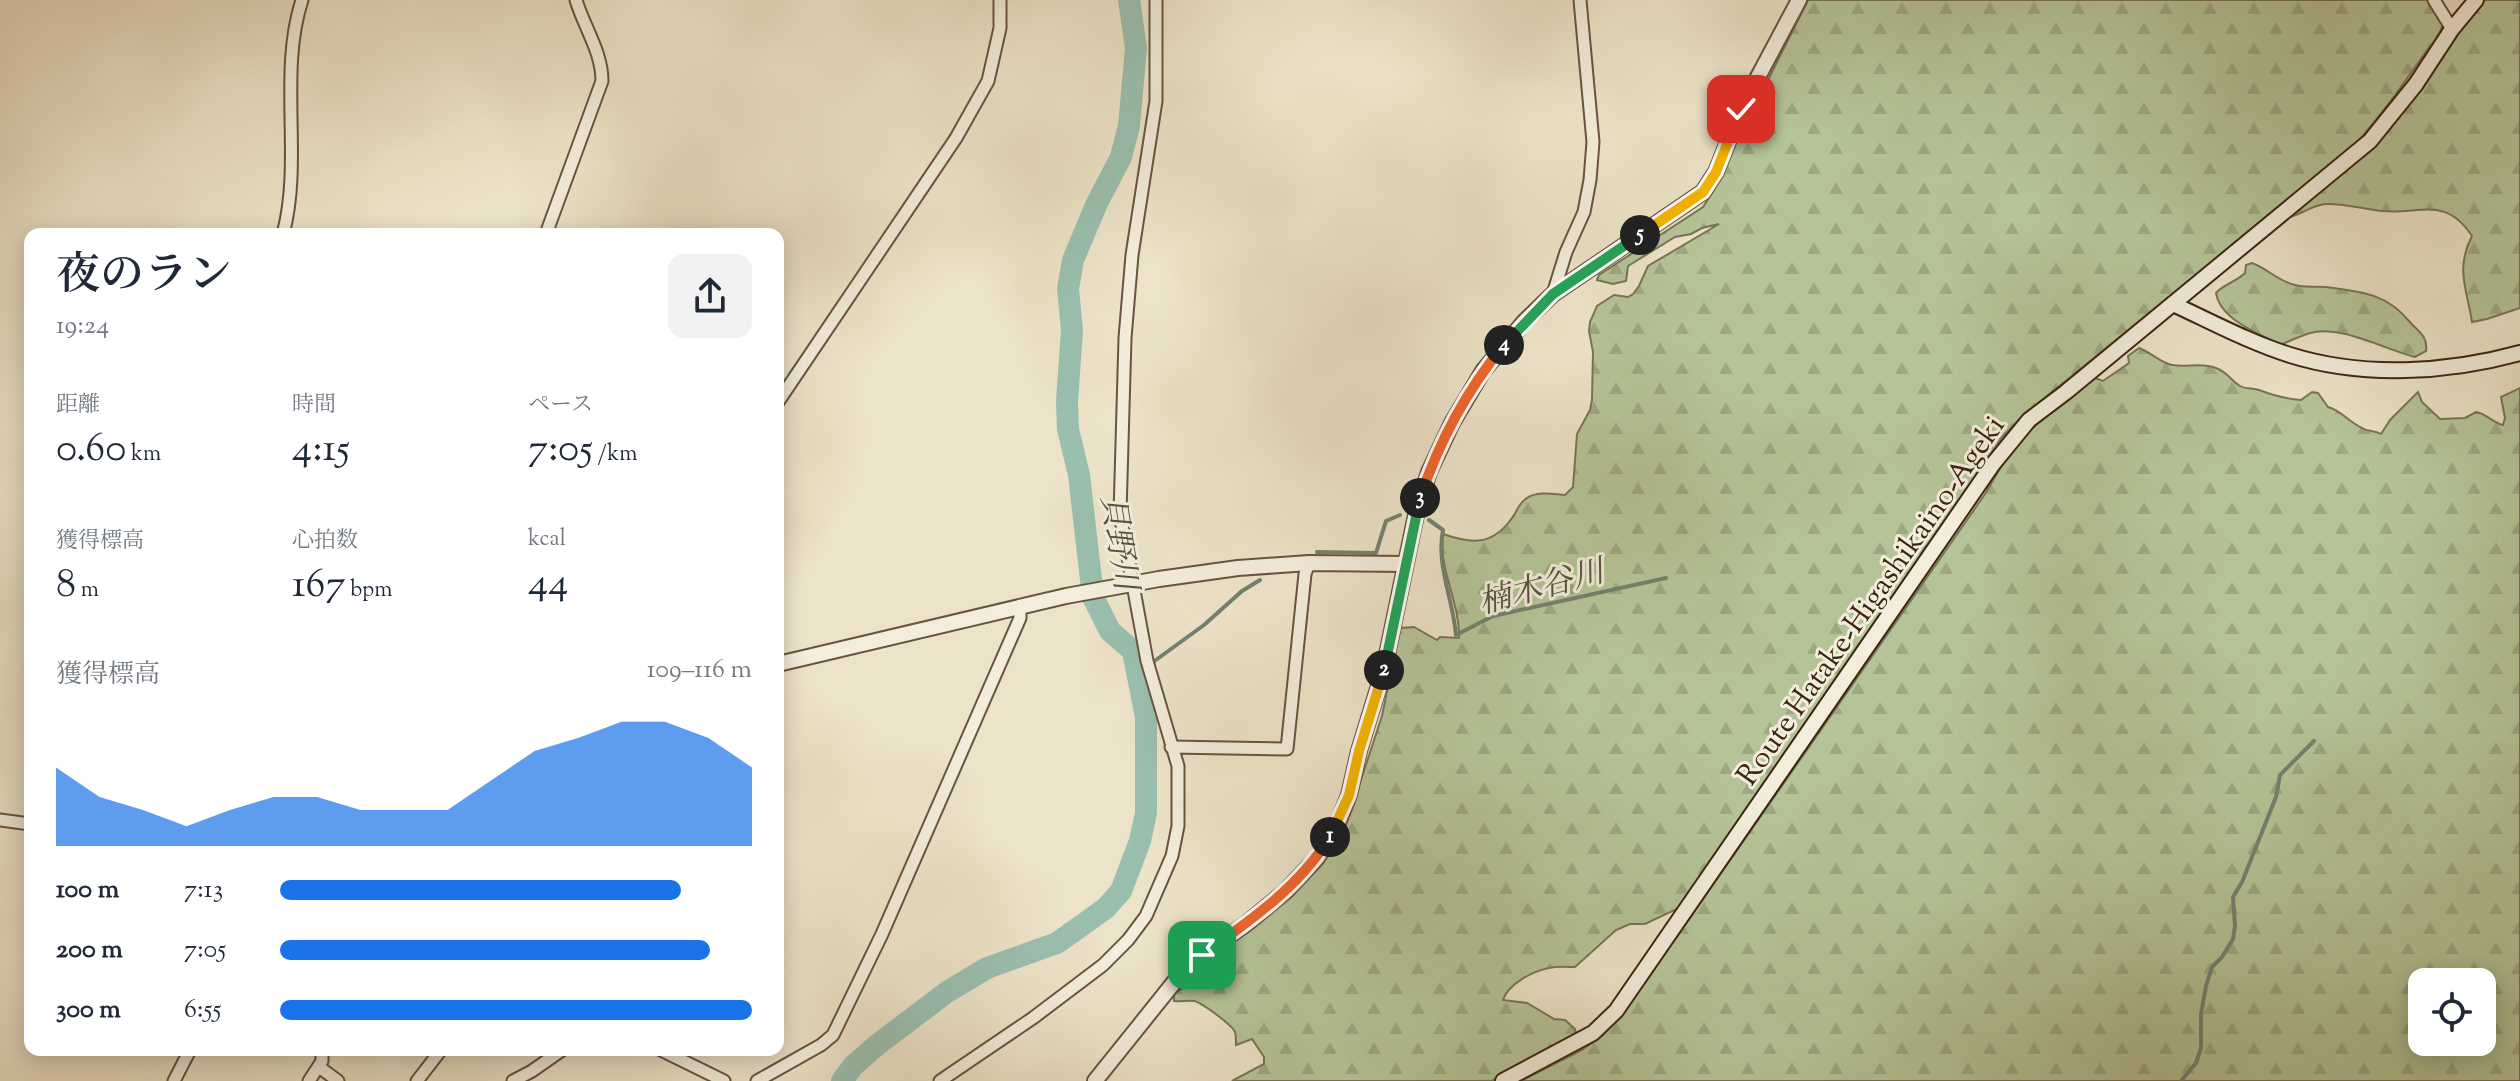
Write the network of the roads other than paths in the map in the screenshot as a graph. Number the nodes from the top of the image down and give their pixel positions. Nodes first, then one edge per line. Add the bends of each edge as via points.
1 (302, 0) edge
2 (576, 0) edge
3 (1000, 0) edge
4 (1156, 0) edge
5 (1580, 0) edge
6 (1799, 0) edge
7 (2434, 0) edge
8 (2476, 0) edge
9 (2452, 29) junction
10 (285, 228) edge
11 (548, 228) edge
12 (1553, 294) junction
13 (2173, 304) junction
14 (2520, 353) edge
15 (784, 393) edge
16 (1309, 563) junction
17 (1405, 564) junction
18 (1132, 585) junction
19 (1020, 607) junction
20 (784, 663) edge
21 (1171, 747) junction
22 (0, 820) edge
23 (24, 823) edge
24 (187, 1056) edge
25 (322, 1056) edge
26 (436, 1056) edge
27 (553, 1056) edge
28 (673, 1056) edge
29 (319, 1067) junction
30 (174, 1081) edge
31 (309, 1081) edge
32 (338, 1081) edge
33 (417, 1081) edge
34 (513, 1081) edge
35 (724, 1081) edge
36 (757, 1081) edge
37 (940, 1081) edge
38 (1095, 1081) edge
39 (1503, 1081) edge

1 - 10 street via 292,41
2 - 11 street via 602,81
3 - 15 street via 1000,28 988,81 956,138
4 - 18 street via 1156,101 1125,338 1120,514
5 - 12 street via 1591,167 1584,212
6 - 12 street via 1703,192
7 - 9 street
8 - 9 street, Route Hatake-Higashikaino-Ageki
9 - 13 street, Route Hatake-Higashikaino-Ageki via 2370,141
12 - 17 street via 1524,322 1464,399 1429,472
13 - 14 street via 2252,341 2336,365 2422,369
13 - 39 street, Route Hatake-Higashikaino-Ageki via 2029,420 1993,464 1616,1011 1593,1033
16 - 17 street
16 - 18 street
16 - 21 street via 1287,749
17 - 38 street via 1384,669 1336,828 1286,891 1180,975
18 - 19 street
18 - 21 street
19 - 20 street
19 - 36 street via 1020,618 882,934 833,1035
21 - 37 street via 1178,766 1178,826 1172,856 1146,916 1103,965
22 - 23 street
24 - 30 street
25 - 29 street
26 - 33 street
27 - 34 street
28 - 35 street
29 - 31 street
29 - 32 street

